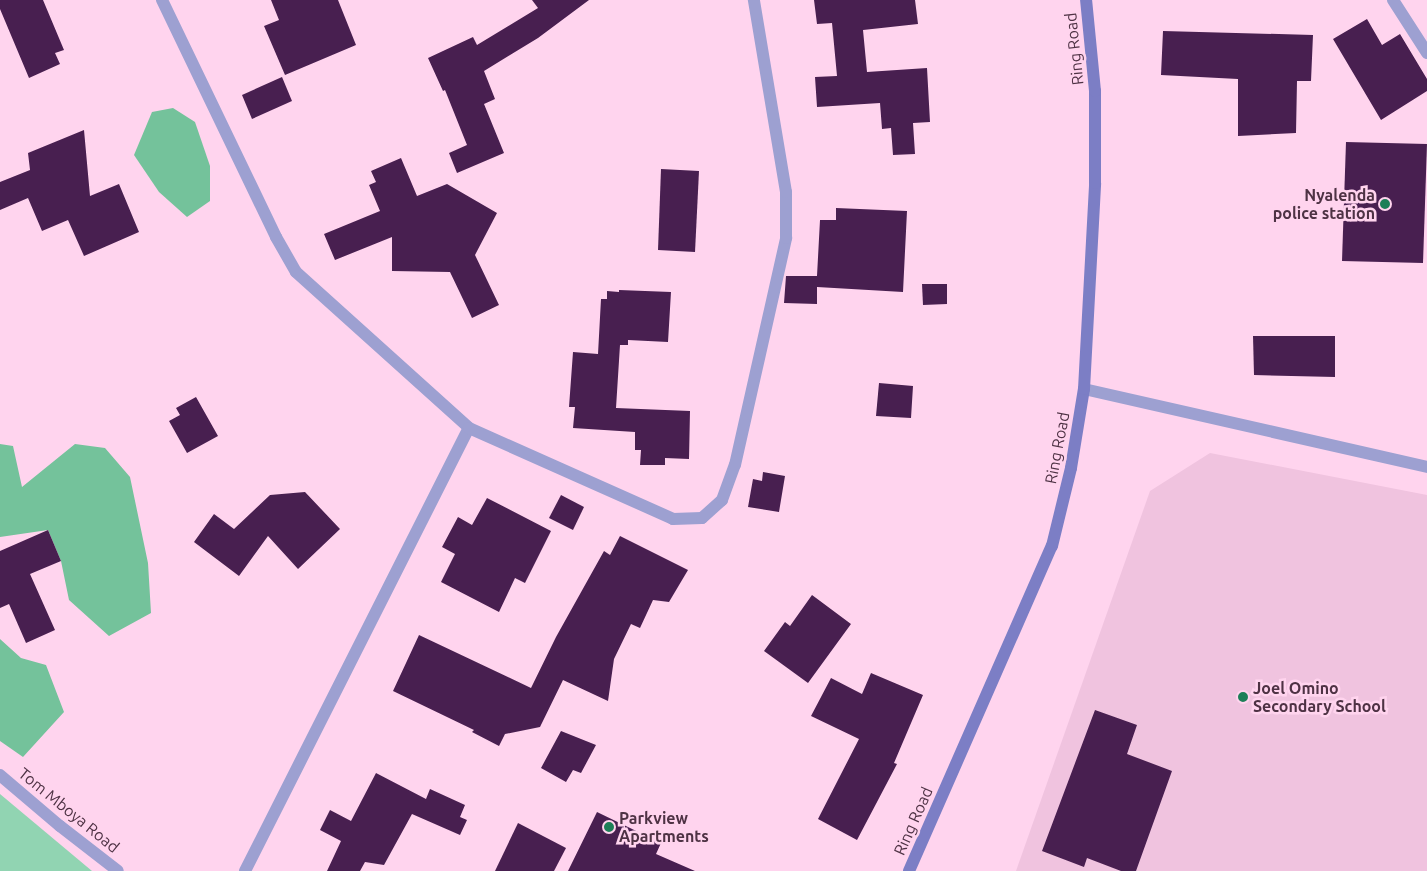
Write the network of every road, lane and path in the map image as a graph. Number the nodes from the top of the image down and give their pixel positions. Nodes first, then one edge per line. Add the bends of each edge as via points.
1 (162, 0) edge
2 (754, 0) edge
3 (1086, 0) edge
4 (1393, 0) edge
5 (1427, 53) edge
6 (1084, 390) junction
7 (469, 428) junction
8 (1427, 467) edge
9 (0, 775) edge
10 (118, 871) edge
11 (246, 871) edge
12 (909, 871) edge

1 - 7 street via 296,272
2 - 7 street via 786,192 786,238 735,464 722,500 702,518 673,519
3 - 6 main road, Ring Road via 1095,91 1095,183
4 - 5 street
6 - 8 street
6 - 12 main road, Ring Road via 1072,468 1052,546
7 - 11 street
9 - 10 street, Tom Mboya Road

